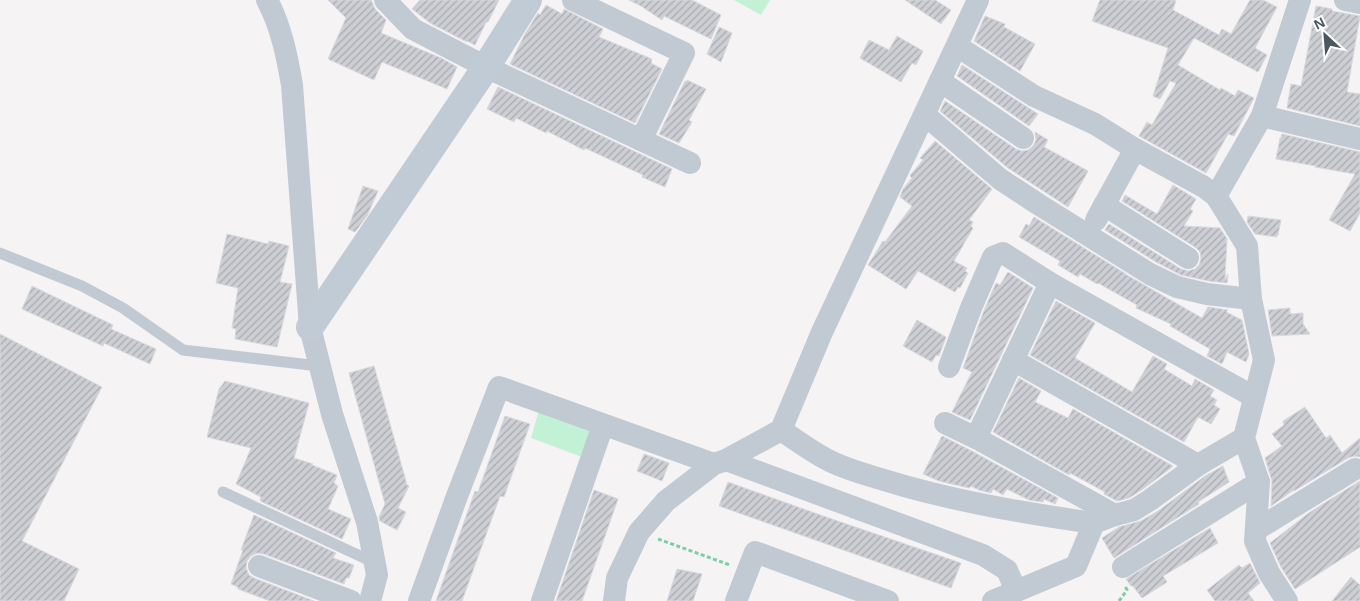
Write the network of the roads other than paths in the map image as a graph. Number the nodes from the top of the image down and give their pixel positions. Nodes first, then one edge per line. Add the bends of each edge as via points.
1 (385, 0) edge
2 (528, 0) edge
3 (573, 0) edge
4 (978, 0) edge
5 (1300, 0) edge
6 (1345, 0) edge
7 (273, 3) edge
8 (1360, 3) edge
9 (957, 46) junction
10 (486, 67) junction
11 (940, 81) junction
12 (925, 115) junction
13 (1262, 116) junction
14 (1023, 138) dead end
15 (1360, 139) edge
16 (641, 140) junction
17 (1135, 149) junction
18 (690, 163) dead end
19 (1216, 196) junction
20 (0, 253) edge
21 (1188, 258) dead end
22 (1050, 283) junction
23 (1251, 300) junction
24 (310, 327) junction
25 (1013, 360) junction
26 (319, 366) junction
27 (949, 367) dead end
28 (1254, 397) junction
29 (945, 423) dead end
30 (603, 425) junction
31 (782, 430) junction
32 (976, 438) junction
33 (1244, 438) junction
34 (720, 462) junction
35 (1198, 465) junction
36 (1355, 469) dead end
37 (1259, 482) junction
38 (223, 492) dead end
39 (1115, 515) junction
40 (1094, 523) junction
41 (1256, 530) junction
42 (375, 563) junction
43 (259, 566) dead end
44 (1123, 567) dead end
45 (1016, 592) junction
46 (351, 601) edge
47 (370, 601) edge
48 (420, 601) edge
49 (542, 601) edge
50 (614, 601) edge
51 (736, 601) edge
52 (888, 601) edge
53 (993, 601) edge
54 (1287, 601) edge

1 - 10 street via 413,29
2 - 10 street
3 - 16 street via 684,53
4 - 9 street
5 - 13 street
6 - 8 street
7 - 24 street via 292,85
9 - 11 street
9 - 17 street via 1034,96 1095,124
10 - 16 street
10 - 24 street
11 - 12 street
11 - 14 street
12 - 23 street via 1000,178 1150,274 1177,287
12 - 31 street via 822,332
13 - 15 street
13 - 19 street
16 - 18 street
17 - 19 street
17 - 21 street via 1100,213
19 - 23 street via 1247,246
20 - 26 lane via 82,286 123,308 183,350
22 - 25 street
22 - 27 street via 1003,253 993,257
22 - 28 street
23 - 28 street via 1264,360
24 - 26 street
25 - 32 street
25 - 35 street
26 - 42 street via 367,522
28 - 33 street
29 - 32 street
30 - 34 street
30 - 48 street via 499,387 456,496
30 - 49 street
31 - 34 street
31 - 40 street via 826,460 905,487
32 - 39 street
33 - 35 street
33 - 37 street
34 - 45 street via 983,555 1007,570
34 - 50 street via 666,501 638,532 617,578
35 - 39 street via 1134,510
36 - 41 street
37 - 41 street
37 - 44 street
38 - 42 lane
39 - 40 street
40 - 45 street via 1076,566
41 - 54 street via 1255,541 1269,573
42 - 47 street via 377,574
43 - 46 street via 289,566
45 - 53 street
51 - 52 street via 755,552

